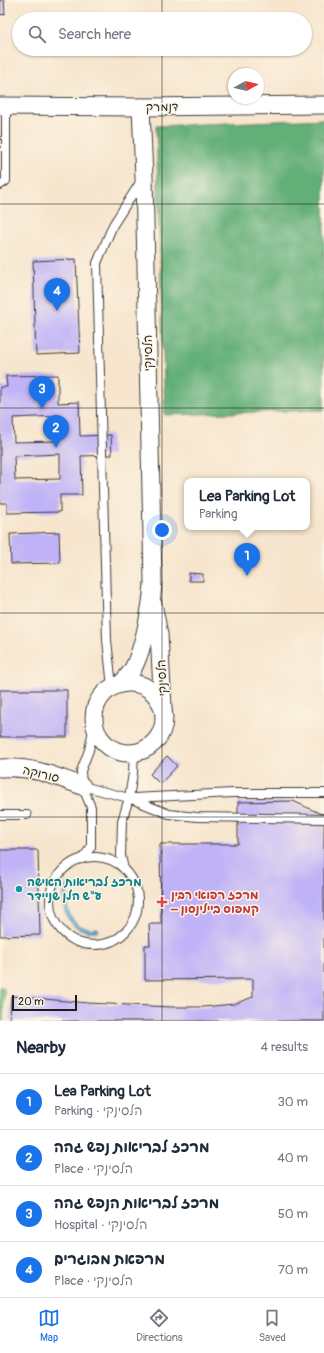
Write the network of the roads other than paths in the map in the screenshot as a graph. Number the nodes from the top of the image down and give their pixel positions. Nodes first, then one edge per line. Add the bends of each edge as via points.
1 (3, 106) edge
2 (324, 106) edge
3 (141, 107) junction
4 (144, 177) junction
5 (0, 185) edge
6 (152, 598) junction
7 (116, 686) junction
8 (164, 710) junction
9 (95, 720) junction
10 (134, 752) junction
11 (0, 768) edge
12 (82, 786) junction
13 (324, 793) edge
14 (129, 798) junction
15 (0, 815) edge
16 (27, 815) dead end
17 (324, 819) edge
18 (82, 859) junction
19 (124, 869) junction

1 - 3 street, דנמרק
1 - 5 lane via 6,181
2 - 3 street, דנמרק
3 - 4 street, הלסינקי
4 - 6 street, הלסינקי
4 - 7 lane via 113,225 97,262 106,640
6 - 7 street, הלסינקי via 139,656 131,672
6 - 8 street, הלסינקי via 160,634
7 - 8 street via 132,683 143,685 160,700
7 - 9 street via 105,693 99,701 95,710
8 - 10 street via 161,733 154,743
9 - 10 street via 97,731 103,741 123,752
9 - 12 lane via 89,750 81,771
10 - 14 lane
11 - 12 street, סורוקה via 34,770
12 - 14 lane
12 - 18 lane via 91,807 91,847
13 - 14 lane via 233,793
14 - 17 lane via 169,814 197,817
14 - 19 lane via 122,821 121,856
15 - 16 lane
18 - 19 lane via 104,858
18 - 19 lane via 72,863 56,878 50,900 51,912 56,923 72,940 84,944 96,945 118,938 133,921 138,899 131,877

